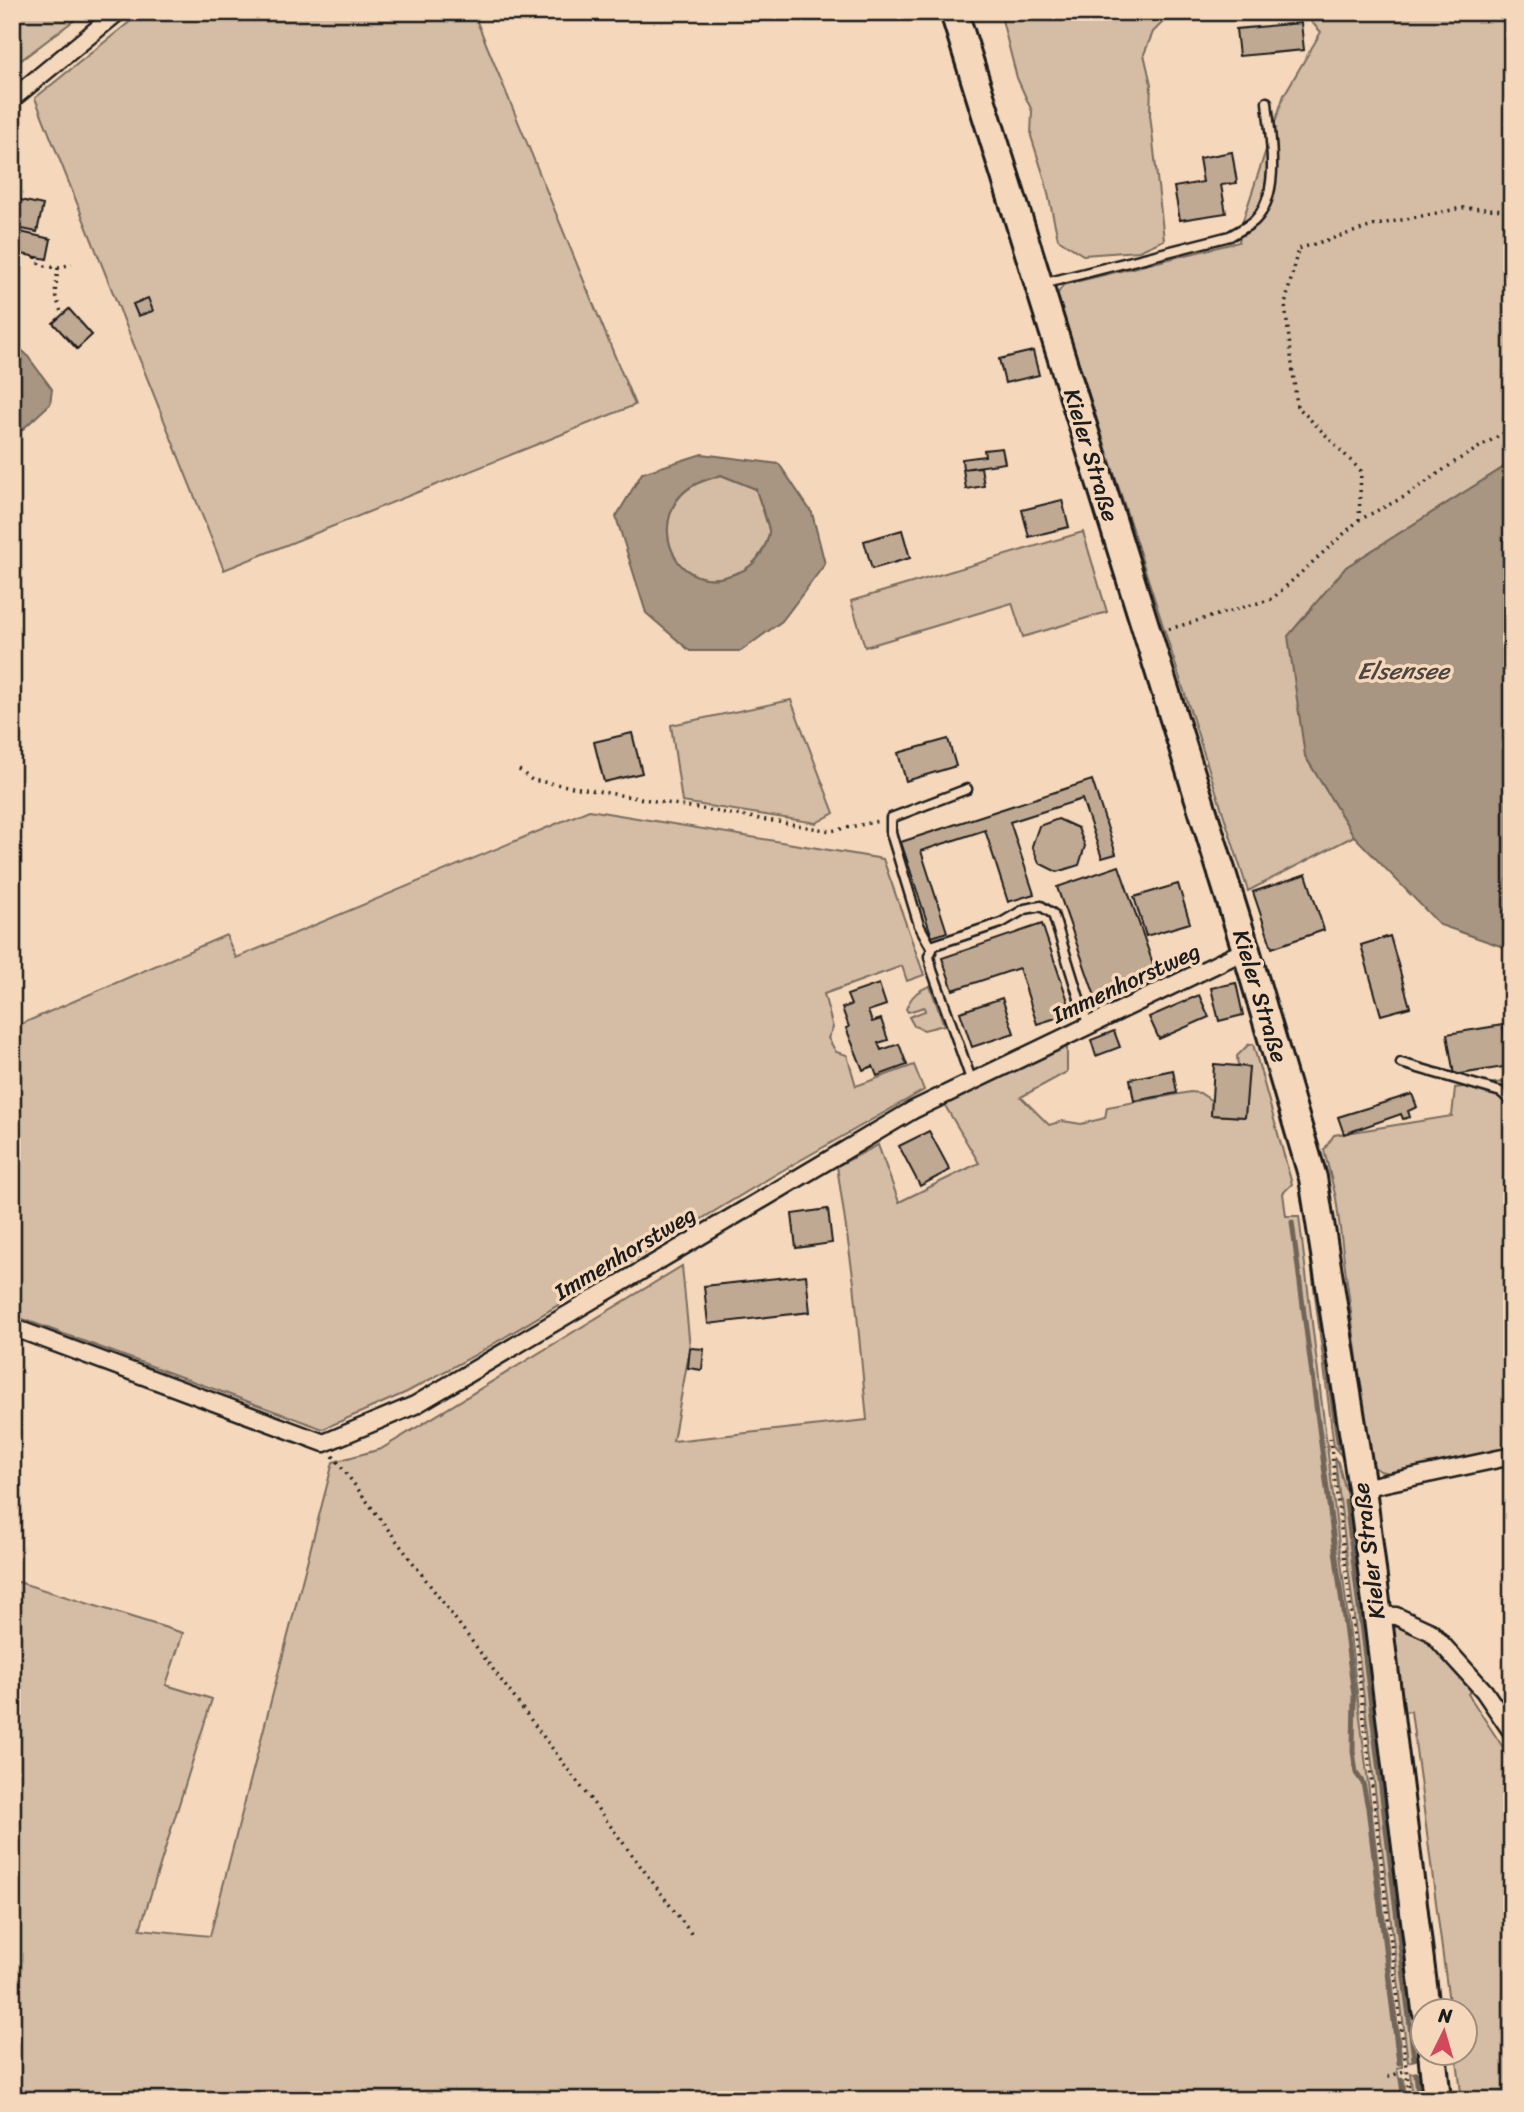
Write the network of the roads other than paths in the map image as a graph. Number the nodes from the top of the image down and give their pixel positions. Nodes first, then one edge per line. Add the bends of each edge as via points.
1 (118, 12) edge
2 (954, 12) edge
3 (12, 99) edge
4 (1268, 102) dead end
5 (1040, 284) junction
6 (967, 789) dead end
7 (932, 949) junction
8 (1246, 950) junction
9 (1089, 1025) junction
10 (1401, 1063) dead end
11 (972, 1082) junction
12 (1512, 1101) edge
13 (12, 1327) edge
14 (1512, 1456) edge
15 (1362, 1488) junction
16 (1376, 1615) junction
17 (1512, 1732) edge
18 (1424, 1996) edge
19 (1433, 2066) edge
20 (1437, 2100) edge

1 - 3 street
2 - 5 main road, Kieler Straße
4 - 5 lane via 1272,169 1267,198 1255,220 1230,236
5 - 8 main road, Kieler Straße
6 - 7 lane via 891,818 891,832 919,925
7 - 9 lane via 1041,906 1053,914
7 - 11 lane via 932,970
8 - 9 street, Immenhorstweg
8 - 15 main road, Kieler Straße via 1313,1178
9 - 11 street, Immenhorstweg
10 - 12 lane via 1501,1092
11 - 13 street, Immenhorstweg via 912,1110 415,1405 324,1443
14 - 15 street
15 - 16 main road, Kieler Straße
16 - 17 street via 1396,1616 1431,1632 1484,1691
16 - 18 main road, Kieler Straße
19 - 20 main road

